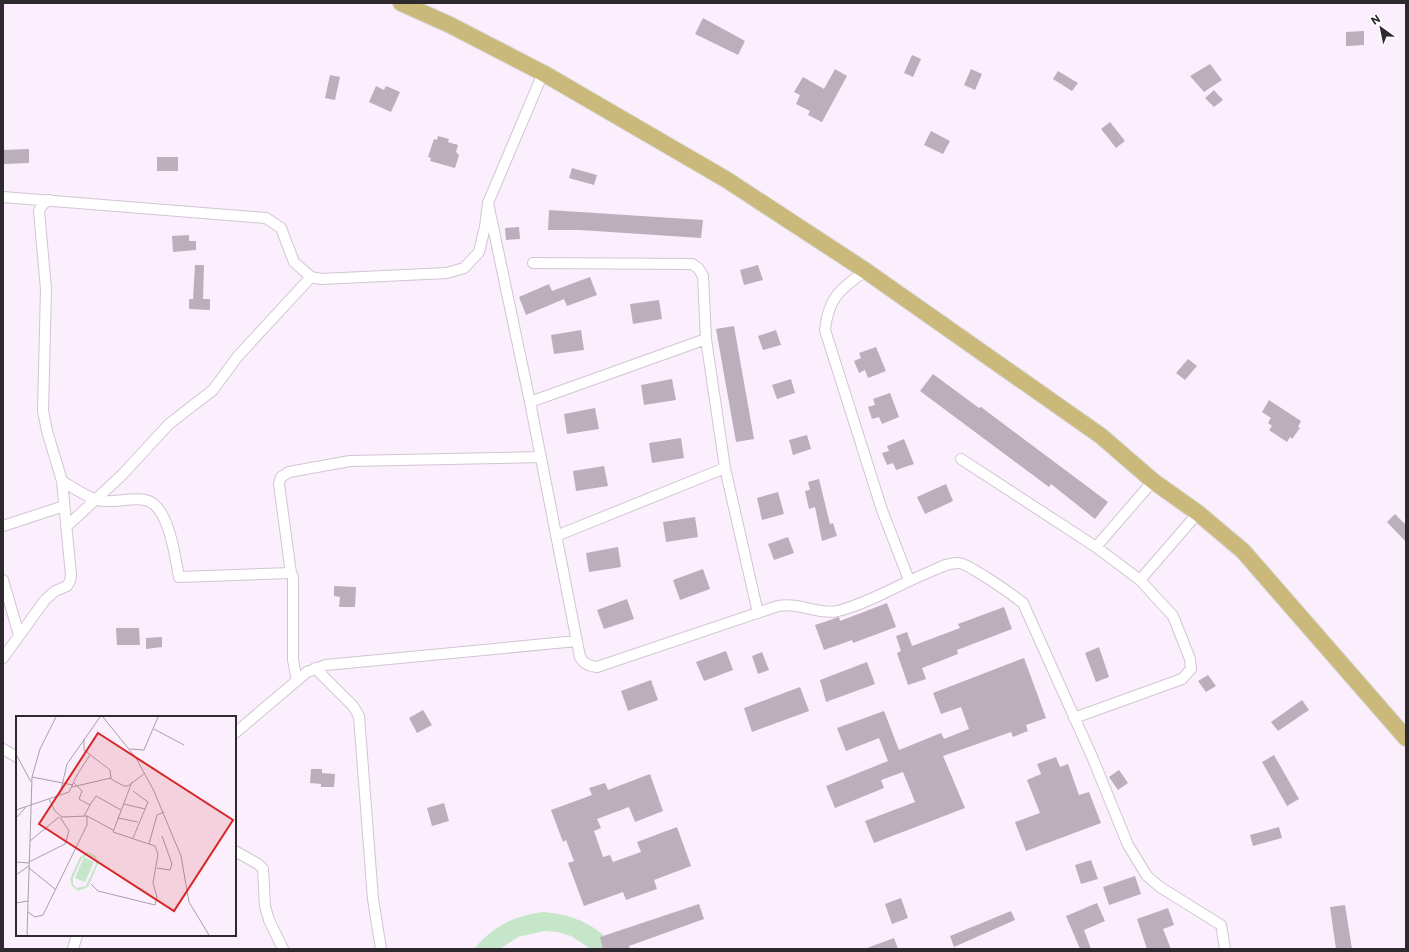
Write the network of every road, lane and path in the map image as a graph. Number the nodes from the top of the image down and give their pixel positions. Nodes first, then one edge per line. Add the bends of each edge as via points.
1 (401, 3) edge
2 (543, 73) junction
3 (3, 197) edge
4 (49, 200) junction
5 (488, 203) junction
6 (533, 263) dead end
7 (866, 271) junction
8 (311, 277) junction
9 (706, 339) junction
10 (530, 402) junction
11 (540, 457) junction
12 (961, 459) dead end
13 (725, 468) junction
14 (62, 481) junction
15 (1153, 481) junction
16 (97, 500) junction
17 (64, 506) junction
18 (1198, 513) junction
19 (3, 526) edge
20 (66, 527) junction
21 (556, 536) junction
22 (1096, 547) junction
23 (291, 573) junction
24 (3, 580) edge
25 (909, 580) junction
26 (1140, 580) junction
27 (758, 613) junction
28 (19, 635) junction
29 (577, 641) junction
30 (3, 658) edge
31 (315, 668) junction
32 (296, 681) junction
33 (1074, 718) junction
34 (236, 732) edge
35 (1406, 738) edge
36 (3, 749) edge
37 (16, 756) edge
38 (236, 852) edge
39 (77, 936) edge
40 (73, 949) edge
41 (283, 949) edge
42 (381, 949) edge
43 (1225, 949) edge

1 - 2 main road
2 - 5 street
2 - 7 main road via 727,180
3 - 4 street
4 - 8 street via 266,218 281,228 294,262
4 - 14 street via 39,211 46,290 43,411
5 - 8 street via 486,227 479,252 464,268 447,273 321,279
5 - 10 street
6 - 9 street via 692,264 703,276
7 - 15 main road via 1101,436
7 - 25 street via 849,282 835,296 827,313 826,330 882,510
8 - 16 street via 238,356 213,390 169,424
9 - 10 street
9 - 13 street
10 - 11 street
11 - 21 street
11 - 23 street via 350,461 288,472 281,477 279,484
12 - 22 street
13 - 21 street
13 - 27 street
14 - 16 street
14 - 17 street
15 - 18 main road
15 - 22 street
16 - 20 street
16 - 23 street via 146,500 157,506 162,512 170,537 179,577
17 - 19 street
17 - 20 street
18 - 26 street
18 - 35 main road via 1257,567
20 - 28 street via 70,581 67,586 55,591 45,600
21 - 29 street
22 - 26 street
23 - 32 street via 293,660
24 - 28 street
25 - 27 street via 838,610 823,611 787,604
25 - 33 street via 947,564 960,563 1009,591 1023,603
26 - 33 street via 1173,616 1190,659 1191,669 1182,679
27 - 29 street via 597,667 582,661
28 - 30 street
29 - 31 street
31 - 32 street
31 - 42 street via 353,706 359,716 373,899
32 - 34 street
33 - 43 street via 1128,845 1147,876 1160,887 1222,925
36 - 37 street
38 - 41 street via 263,869 265,906
39 - 40 street

